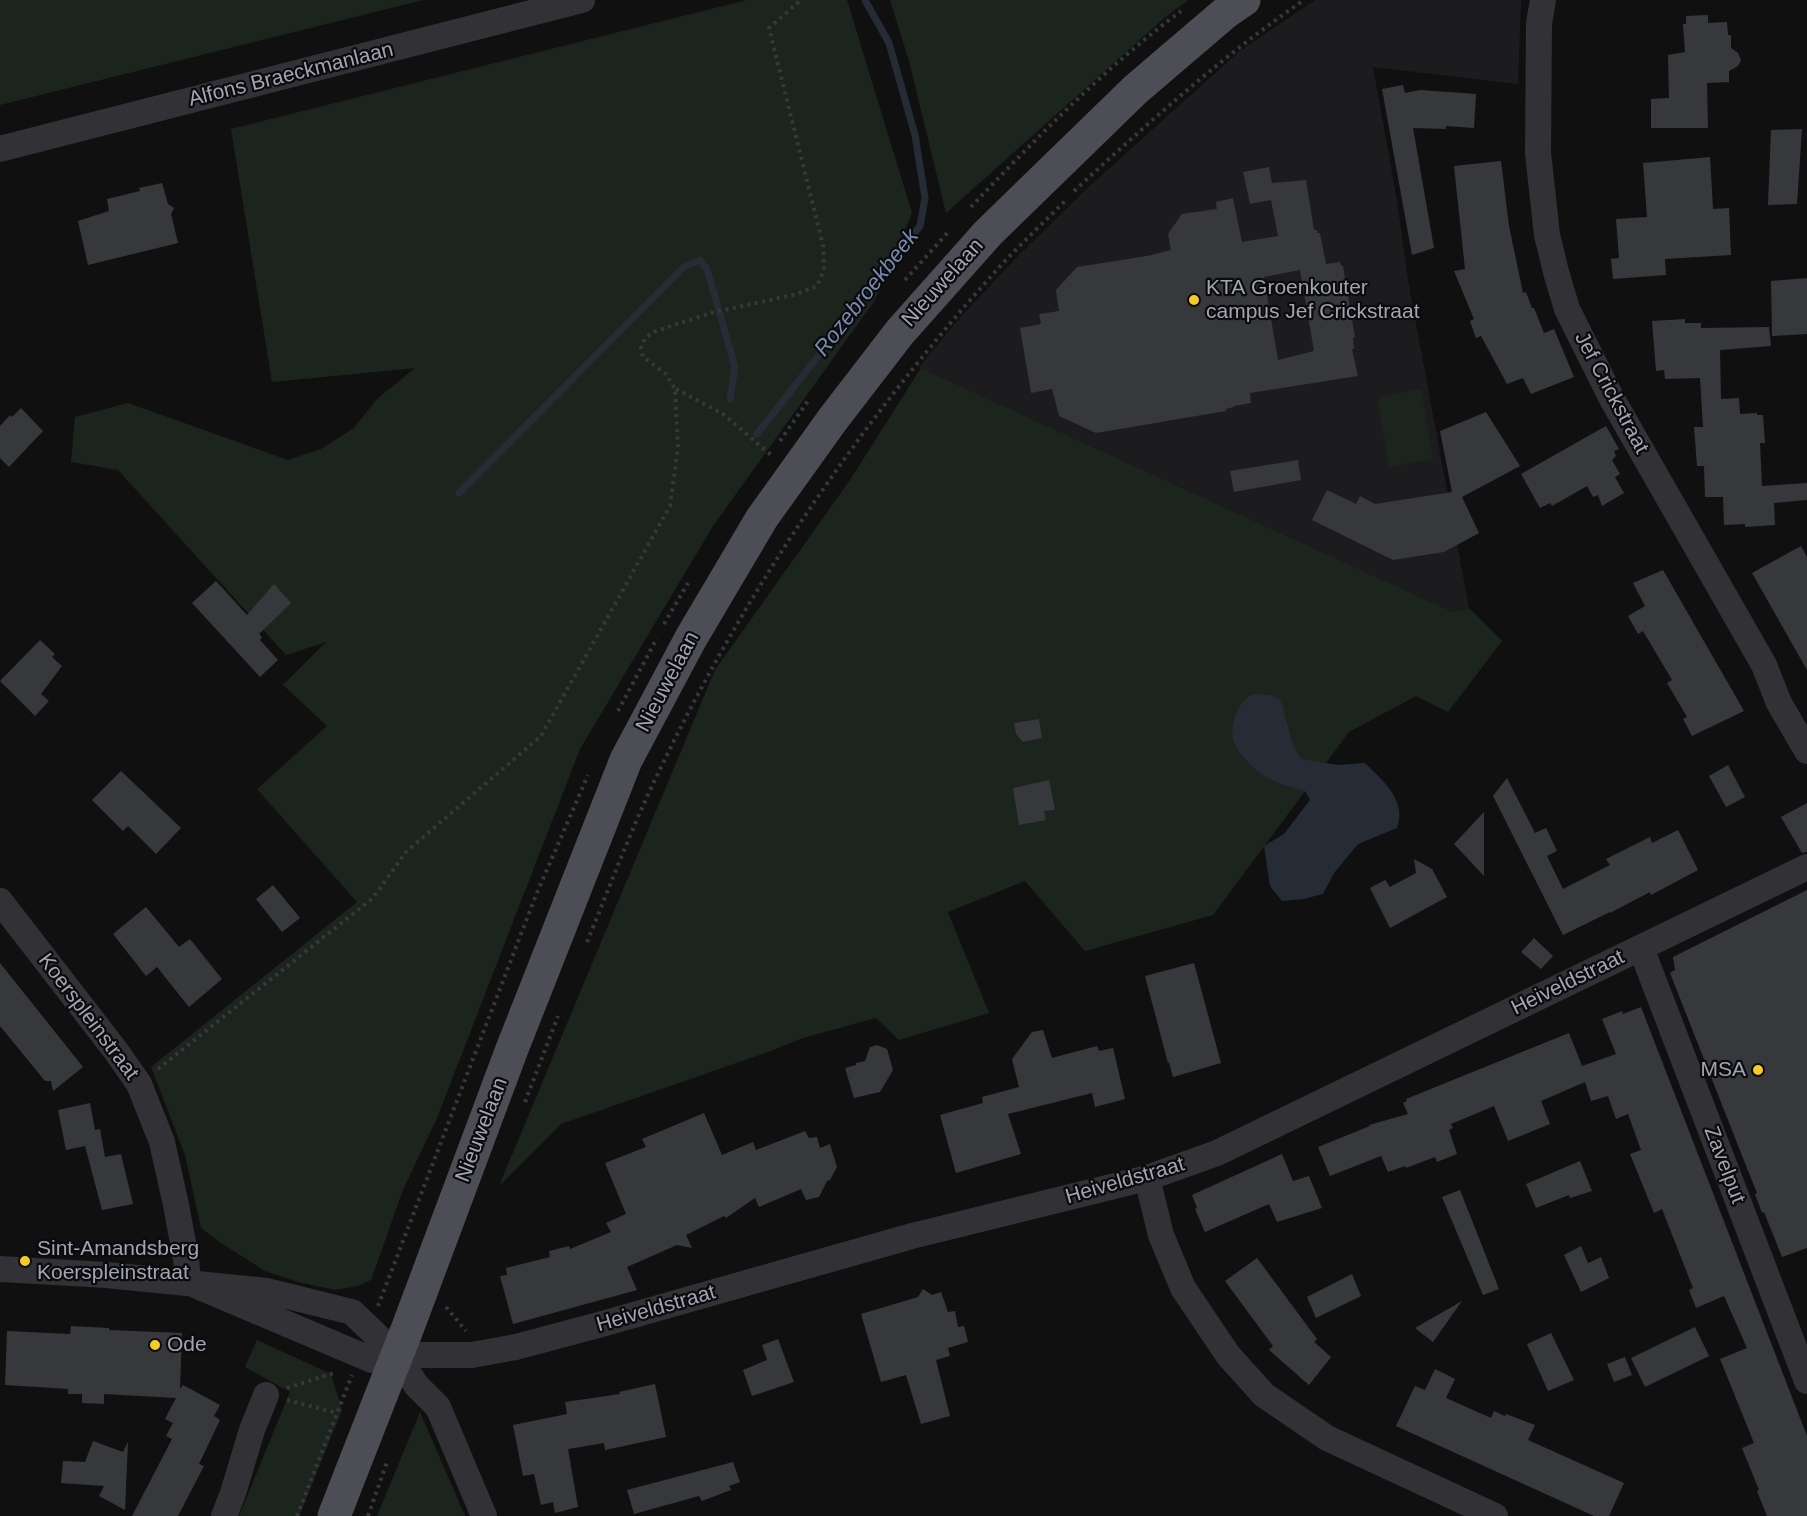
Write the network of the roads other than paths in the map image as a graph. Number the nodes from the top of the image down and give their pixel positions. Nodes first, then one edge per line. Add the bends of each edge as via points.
1 (582, 0) edge
2 (1244, 0) edge
3 (1541, 11) edge
4 (0, 149) edge
5 (1807, 751) edge
6 (1807, 867) edge
7 (0, 901) edge
8 (1641, 948) junction
9 (1147, 1178) junction
10 (0, 1269) edge
11 (188, 1282) junction
12 (397, 1355) junction
13 (1807, 1381) edge
14 (266, 1395) road end
15 (224, 1516) edge
16 (334, 1516) edge
17 (484, 1516) edge
18 (1495, 1516) edge

1 - 4 street, Alfons Braeckmanlaan
2 - 12 main road, Nieuwelaan via 1135,90 988,233 900,332 762,518 626,760
3 - 5 street, Jef Crickstraat via 1538,153 1547,235 1567,309 1612,399 1764,665 1779,703
6 - 8 street, Heiveldstraat
7 - 11 street, Koerspleinstraat via 139,1084 162,1142
8 - 9 street, Heiveldstraat via 1218,1153
8 - 13 street, Zavelput
9 - 12 street, Heiveldstraat via 912,1236 516,1347 472,1355
9 - 18 street via 1161,1235 1183,1288 1228,1355 1264,1395 1327,1438
10 - 11 street, Heiveldstraat
11 - 12 street, Heiveldstraat via 372,1360
11 - 12 street, Heiveldstraat via 267,1291 352,1312
12 - 16 main road, Nieuwelaan
12 - 17 street via 416,1386 438,1407
14 - 15 street

